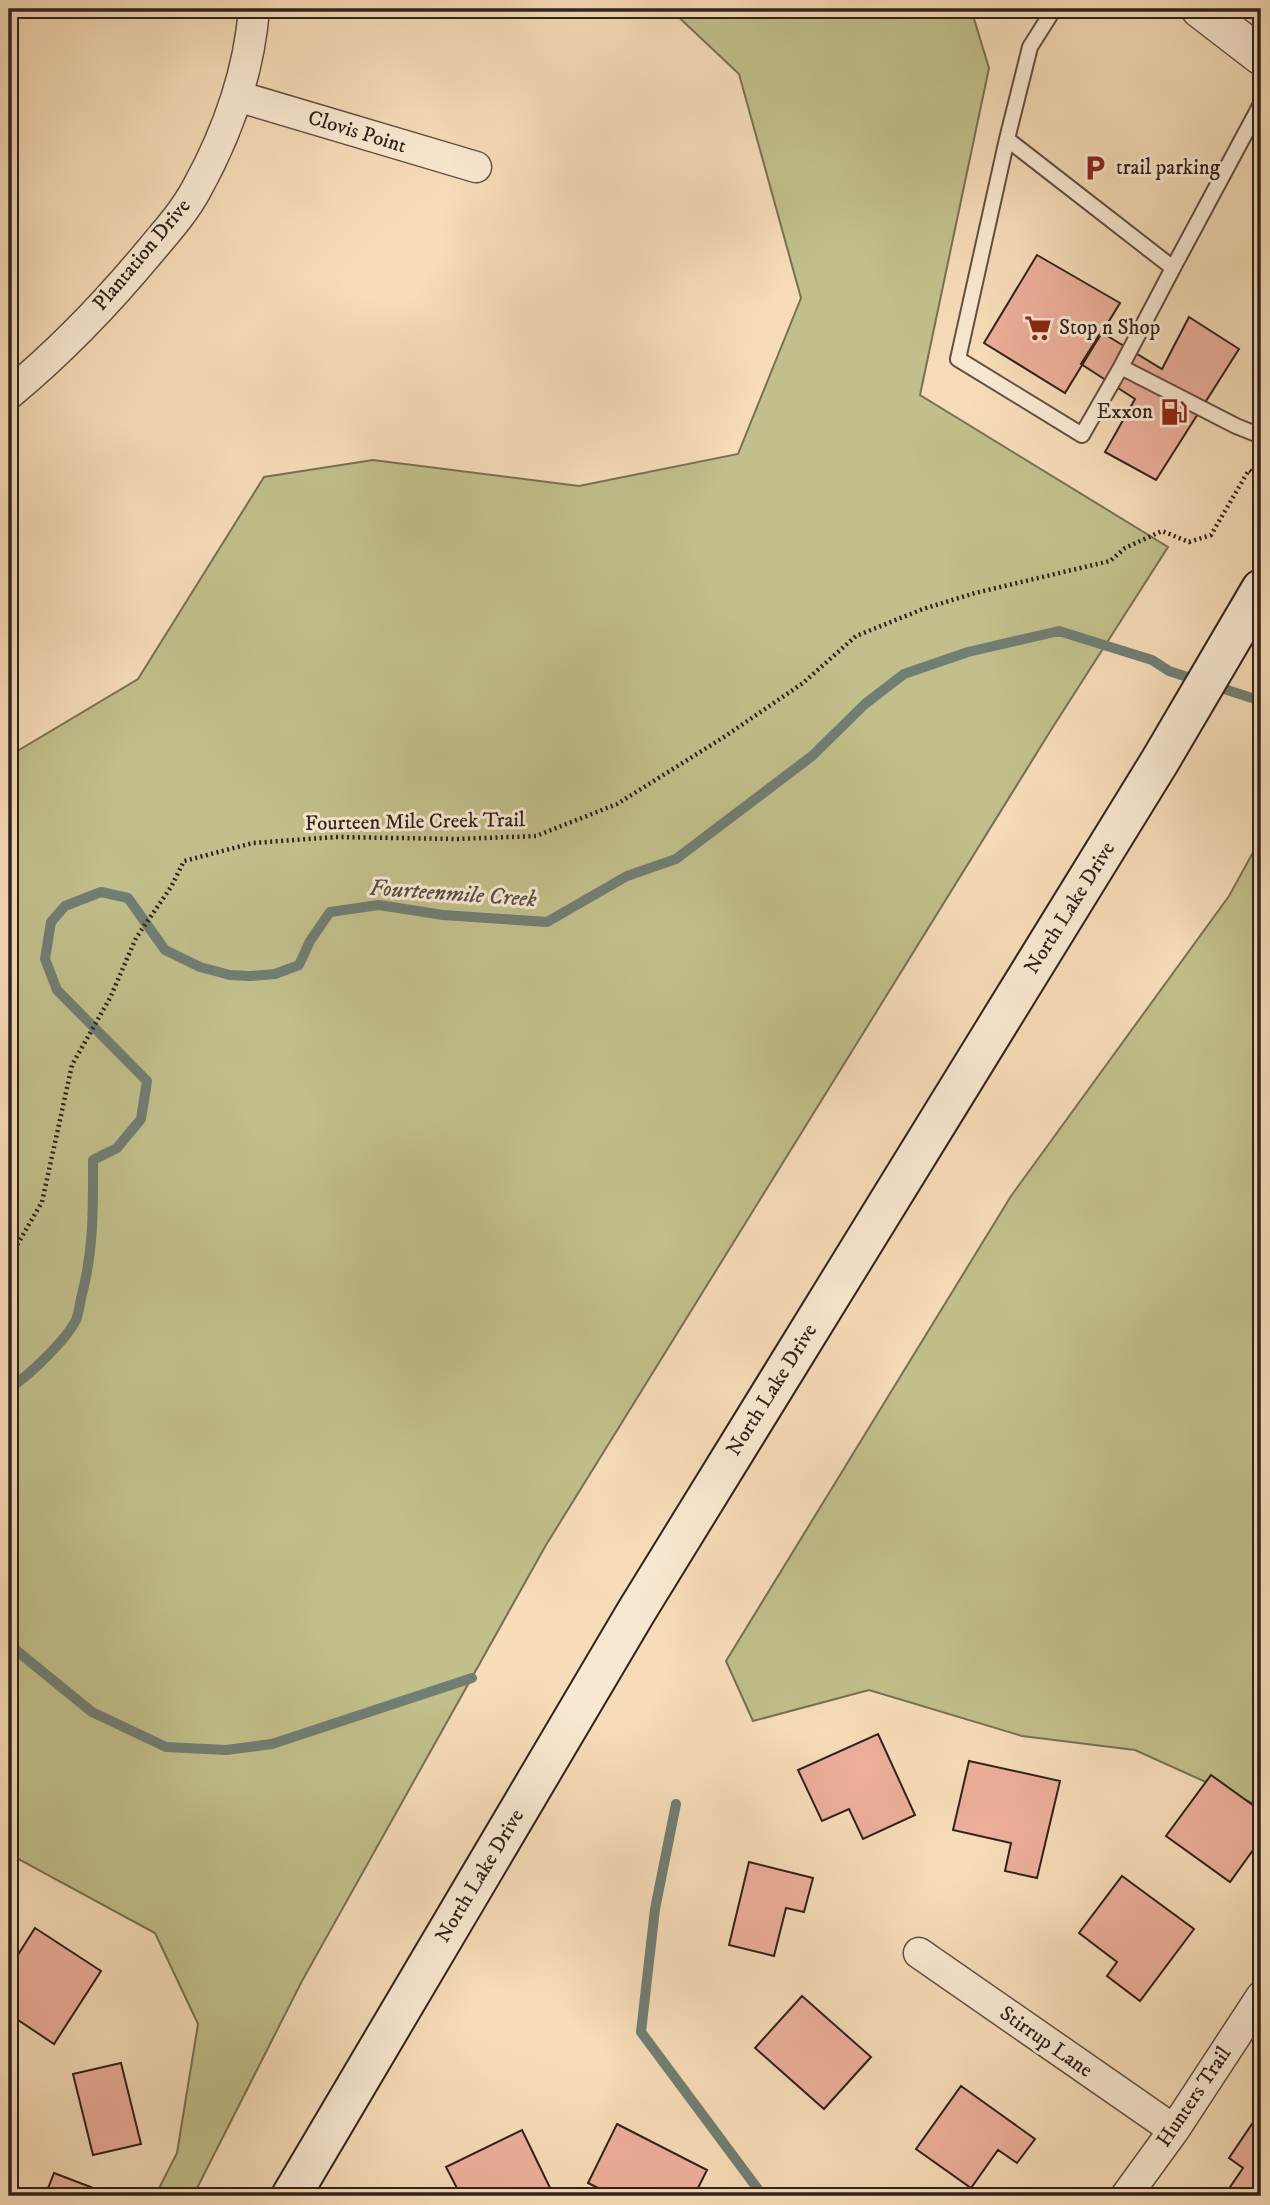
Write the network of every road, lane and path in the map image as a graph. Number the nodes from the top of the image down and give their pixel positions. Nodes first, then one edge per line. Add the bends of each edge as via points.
1 (254, 9) edge
2 (1054, 9) edge
3 (1200, 9) edge
4 (1261, 56) edge
5 (237, 96) junction
6 (1261, 104) edge
7 (1007, 139) junction
8 (476, 167) dead end
9 (1173, 268) junction
10 (1121, 368) junction
11 (9, 394) edge
12 (1261, 436) edge
13 (1261, 479) edge
14 (1261, 589) edge
15 (9, 1259) edge
16 (919, 1954) dead end
17 (1261, 1997) edge
18 (1174, 2130) junction
19 (292, 2196) edge
20 (1126, 2196) edge

1 - 5 street, Plantation Drive
2 - 7 lane via 1030,47
3 - 4 street
5 - 8 street, Clovis Point
5 - 11 street, Plantation Drive via 195,192 175,221 118,289
6 - 9 lane
7 - 9 lane
7 - 10 lane via 958,359 1082,435
9 - 10 lane
10 - 12 lane
13 - 15 path, Fourteen Mile Creek Trail via 1249,470 1212,535 1189,542 1162,531 1125,548 1110,561 975,593 856,636 803,683 713,744 617,804 536,836 336,837 253,843 184,861 136,937 110,998 72,1065 42,1202
14 - 19 main road, North Lake Drive via 636,1612
16 - 18 street, Stirrup Lane
17 - 18 street, Hunters Trail
18 - 20 street, Hunters Trail

